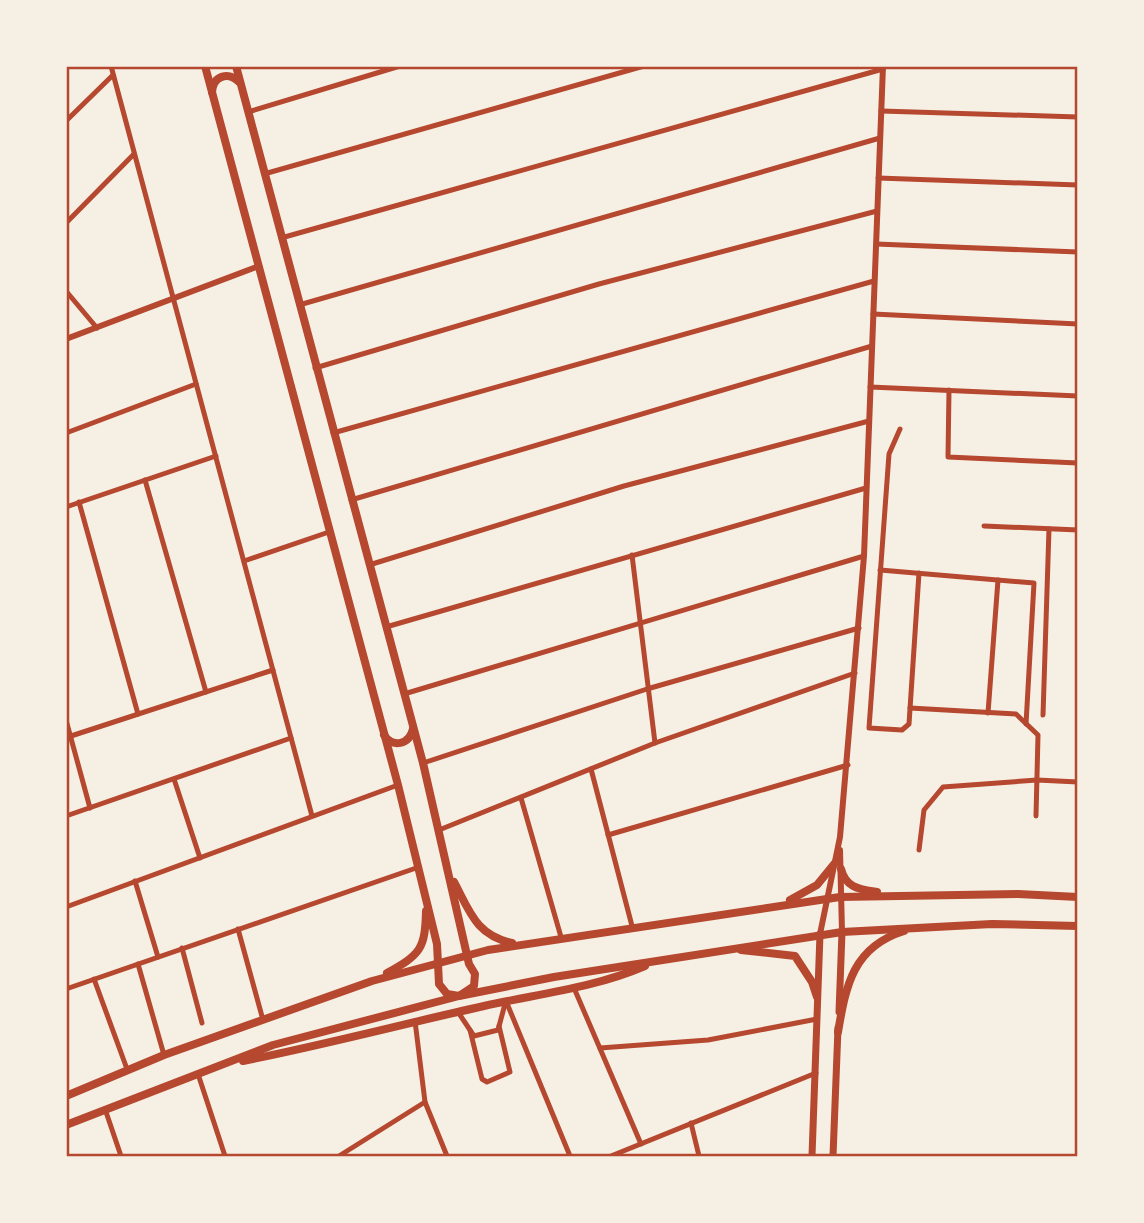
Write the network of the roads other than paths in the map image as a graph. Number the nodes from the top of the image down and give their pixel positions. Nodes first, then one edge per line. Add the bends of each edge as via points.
1 (111, 66) edge
2 (205, 66) edge
3 (236, 66) edge
4 (400, 66) edge
5 (644, 66) edge
6 (883, 68) edge
7 (113, 75) junction
8 (242, 88) junction
9 (212, 93) junction
10 (881, 111) junction
11 (248, 112) junction
12 (1077, 117) edge
13 (66, 121) edge
14 (880, 138) junction
15 (134, 154) junction
16 (264, 174) junction
17 (878, 178) junction
18 (1077, 185) edge
19 (877, 211) junction
20 (66, 223) edge
21 (281, 238) junction
22 (876, 244) junction
23 (1077, 252) edge
24 (259, 266) junction
25 (874, 281) junction
26 (66, 291) edge
27 (174, 299) junction
28 (299, 305) junction
29 (873, 314) junction
30 (1077, 324) edge
31 (97, 328) junction
32 (66, 340) edge
33 (872, 346) junction
34 (316, 368) junction
35 (196, 384) junction
36 (870, 387) junction
37 (949, 390) junction
38 (1077, 396) edge
39 (869, 421) junction
40 (900, 429) dead end
41 (66, 433) edge
42 (333, 433) junction
43 (216, 456) junction
44 (1077, 463) edge
45 (145, 480) junction
46 (866, 488) junction
47 (351, 500) junction
48 (79, 502) junction
49 (66, 507) edge
50 (984, 526) dead end
51 (1049, 529) junction
52 (1077, 530) edge
53 (329, 532) junction
54 (632, 555) junction
55 (864, 556) junction
56 (244, 561) junction
57 (369, 565) junction
58 (880, 570) junction
59 (919, 573) junction
60 (998, 580) junction
61 (640, 625) junction
62 (386, 627) junction
63 (859, 628) junction
64 (273, 670) junction
65 (855, 673) junction
66 (647, 689) junction
67 (206, 692) junction
68 (404, 694) junction
69 (910, 708) junction
70 (988, 713) junction
71 (138, 714) junction
72 (1043, 715) dead end
73 (66, 719) edge
74 (411, 723) junction
75 (1026, 724) junction
76 (383, 732) junction
77 (71, 736) junction
78 (291, 738) junction
79 (654, 743) junction
80 (423, 763) junction
81 (848, 765) junction
82 (591, 769) junction
83 (174, 779) junction
84 (1037, 780) junction
85 (1077, 782) edge
86 (398, 785) junction
87 (521, 798) junction
88 (90, 808) junction
89 (66, 816) edge
90 (312, 816) junction
91 (1035, 816) dead end
92 (439, 830) junction
93 (608, 835) junction
94 (919, 850) dead end
95 (200, 858) junction
96 (838, 866) junction
97 (419, 867) junction
98 (449, 874) junction
99 (135, 881) junction
100 (900, 895) junction
101 (840, 897) junction
102 (1077, 897) edge
103 (826, 899) junction
104 (427, 901) junction
105 (66, 907) edge
106 (764, 907) junction
107 (632, 926) junction
108 (920, 926) junction
109 (1077, 926) edge
110 (238, 929) junction
111 (842, 932) junction
112 (820, 934) junction
113 (561, 937) junction
114 (518, 944) junction
115 (182, 948) junction
116 (728, 949) junction
117 (159, 957) junction
118 (452, 960) junction
119 (468, 960) junction
120 (659, 961) junction
121 (439, 962) junction
122 (138, 964) junction
123 (439, 972) junction
124 (94, 979) junction
125 (372, 981) junction
126 (574, 988) junction
127 (66, 989) edge
128 (459, 996) junction
129 (817, 997) junction
130 (506, 1001) junction
131 (458, 1012) junction
132 (817, 1019) junction
133 (263, 1020) junction
134 (415, 1021) junction
135 (202, 1023) dead end
136 (499, 1026) junction
137 (470, 1030) junction
138 (838, 1032) junction
139 (600, 1048) junction
140 (164, 1055) junction
141 (223, 1066) junction
142 (127, 1069) junction
143 (816, 1073) junction
144 (198, 1074) junction
145 (66, 1097) edge
146 (425, 1102) junction
147 (105, 1109) junction
148 (691, 1123) junction
149 (66, 1125) edge
150 (641, 1144) junction
151 (347, 1155) edge
152 (121, 1157) edge
153 (225, 1157) edge
154 (339, 1157) edge
155 (447, 1157) edge
156 (570, 1157) edge
157 (611, 1157) edge
158 (699, 1157) edge
159 (812, 1157) edge
160 (833, 1157) edge

1 - 7 street
2 - 9 highway
3 - 8 highway
4 - 11 street
5 - 16 street
6 - 10 street
6 - 21 street
7 - 13 street
7 - 15 street
8 - 9 highway via 235,78 223,76 214,83
8 - 11 highway
9 - 24 highway
10 - 12 street
10 - 14 street
11 - 16 highway
14 - 17 street
14 - 28 street
15 - 20 street
15 - 27 street
16 - 21 highway
17 - 18 street
17 - 19 street
19 - 22 street
19 - 34 street via 599,284
21 - 28 highway
22 - 23 street
22 - 25 street
24 - 27 street
24 - 53 highway
25 - 29 street
25 - 42 street
26 - 31 street
27 - 31 street
27 - 35 street
28 - 34 highway
29 - 30 street
29 - 33 street
31 - 32 street
33 - 36 street
33 - 47 street
34 - 42 highway
35 - 41 street
35 - 43 street
36 - 37 street
36 - 39 street
37 - 38 street
37 - 44 street via 948,457
39 - 46 street
39 - 57 street via 624,486
40 - 58 street via 889,454
42 - 47 highway
43 - 45 street
43 - 56 street
45 - 48 street
45 - 67 street
46 - 54 street
46 - 55 street
47 - 57 highway
48 - 49 street
48 - 71 street
50 - 51 street
51 - 52 street
51 - 72 street
53 - 56 street
53 - 76 highway
54 - 61 street
54 - 62 street
55 - 61 street
55 - 63 street
56 - 64 street
57 - 62 highway
58 - 59 street
58 - 69 street via 869,728 902,730 909,724
59 - 60 street
59 - 69 street
60 - 70 street
60 - 75 street via 1034,583
61 - 66 street
61 - 68 street
62 - 68 highway
63 - 65 street
63 - 66 street
64 - 67 street
64 - 78 street
65 - 79 street
65 - 81 street
66 - 79 street
66 - 80 street
67 - 71 street
68 - 74 highway
69 - 70 street
70 - 75 street via 1016,715
71 - 77 street
73 - 77 street
74 - 76 highway via 411,735 402,743 390,741
74 - 80 highway
75 - 84 street via 1038,735
76 - 86 highway
77 - 88 street
78 - 83 street
78 - 90 street
79 - 82 street
80 - 92 highway
81 - 93 street
81 - 96 street
82 - 87 street
82 - 93 street
83 - 88 street
83 - 95 street
84 - 85 street
84 - 91 street
84 - 94 street via 943,787 924,810
86 - 90 street
86 - 97 highway
87 - 92 street
87 - 113 street
88 - 89 street
90 - 95 street
92 - 98 highway
93 - 107 street
95 - 99 street
96 - 100 highway via 853,888
96 - 101 street
96 - 103 street
96 - 106 highway via 811,890
97 - 104 highway
97 - 110 street
98 - 114 highway via 481,929 491,937
98 - 119 highway
99 - 105 street
99 - 117 street
100 - 101 highway
100 - 102 highway
101 - 103 highway
101 - 111 street
103 - 106 highway
103 - 112 street
104 - 121 highway
104 - 125 highway via 421,950
106 - 107 highway
107 - 113 highway
108 - 109 highway
108 - 111 highway
108 - 138 highway via 884,938 861,958 848,983
110 - 115 street
110 - 133 street
111 - 112 highway
111 - 138 main road
112 - 116 highway
112 - 129 main road
113 - 114 highway
114 - 119 highway
115 - 117 street
115 - 135 street
116 - 120 highway
116 - 129 highway via 795,956 813,982
117 - 122 street
118 - 119 highway
118 - 121 highway
118 - 123 highway
119 - 128 highway via 475,974 474,986
120 - 126 highway via 618,978
120 - 128 highway
121 - 123 highway
121 - 125 highway
122 - 124 street
122 - 140 street
123 - 128 highway via 442,990
124 - 127 street
124 - 142 street
125 - 133 highway
126 - 130 highway
126 - 139 street
128 - 141 highway via 273,1045
129 - 132 main road
130 - 131 highway
130 - 136 street
130 - 156 street
131 - 134 highway
131 - 137 street
132 - 139 street via 708,1040
132 - 143 main road
133 - 140 highway
134 - 141 highway
134 - 146 street
136 - 137 street via 474,1036
136 - 137 street via 510,1072 486,1082
138 - 160 main road
139 - 150 street
140 - 142 highway
141 - 144 highway
142 - 145 highway
143 - 148 street
143 - 159 main road
144 - 147 highway
144 - 153 street
146 - 151 street
146 - 155 street
147 - 149 highway
147 - 152 street
148 - 150 street
148 - 158 street
150 - 157 street
151 - 154 street

